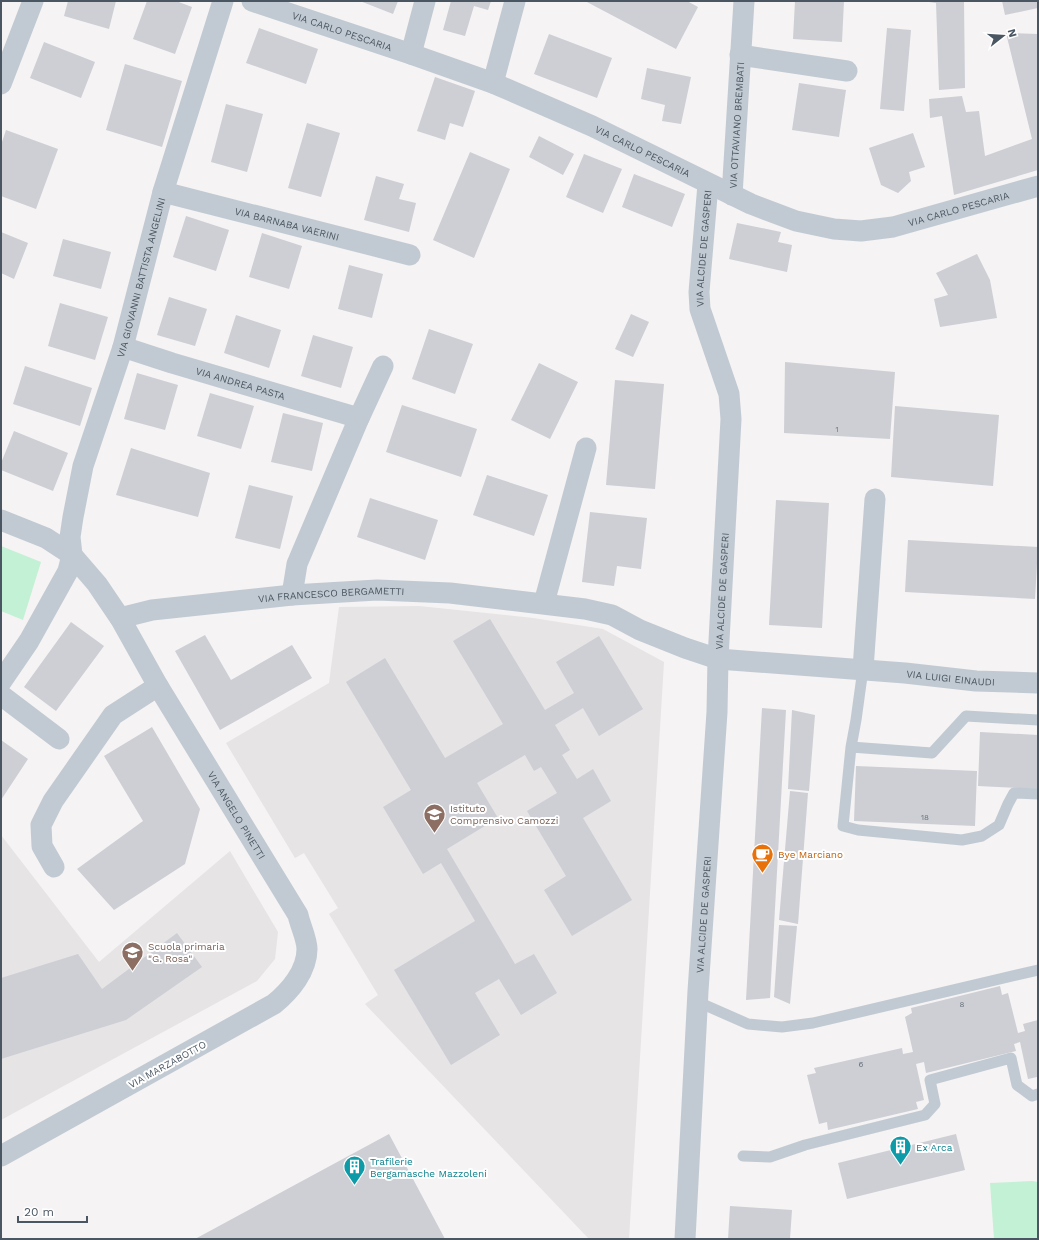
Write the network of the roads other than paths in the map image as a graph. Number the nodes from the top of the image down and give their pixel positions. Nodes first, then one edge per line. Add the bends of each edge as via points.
1 (33, 1) edge
2 (223, 1) edge
3 (252, 1) edge
4 (426, 1) edge
5 (515, 1) edge
6 (744, 1) edge
7 (411, 54) junction
8 (740, 55) junction
9 (847, 71) dead end
10 (493, 83) junction
11 (1, 84) edge
12 (708, 184) junction
13 (1038, 186) edge
14 (163, 192) junction
15 (732, 195) junction
16 (410, 255) dead end
17 (123, 347) junction
18 (383, 366) dead end
19 (359, 418) junction
20 (586, 448) dead end
21 (875, 499) dead end
22 (1, 520) edge
23 (72, 555) junction
24 (292, 595) junction
25 (544, 604) junction
26 (120, 618) junction
27 (718, 659) junction
28 (862, 670) junction
29 (1, 682) edge
30 (1038, 683) edge
31 (158, 686) junction
32 (1, 695) edge
33 (1038, 720) edge
34 (58, 739) dead end
35 (851, 747) junction
36 (1038, 794) edge
37 (54, 866) dead end
38 (307, 948) joint
39 (1038, 970) edge
40 (698, 1002) junction
41 (1038, 1094) edge
42 (1, 1156) edge
43 (743, 1156) dead end
44 (685, 1239) edge

1 - 11 street
2 - 14 street, VIA GIOVANNI BATTISTA ANGELINI
3 - 7 street, VIA CARLO PESCARIA
4 - 7 street
5 - 10 street
6 - 8 street, VIA OTTAVIANO BREMBATI
7 - 10 street, VIA CARLO PESCARIA
8 - 9 street, VIA OTTAVIANO BREMBATI
8 - 15 street, VIA OTTAVIANO BREMBATI
10 - 12 street, VIA CARLO PESCARIA via 592,126
12 - 15 street, VIA CARLO PESCARIA
12 - 27 street, VIA ALCIDE DE GASPERI via 699,292 700,309 729,394 731,419
13 - 15 street, VIA CARLO PESCARIA via 893,227 861,231 834,229 796,221
14 - 16 street, VIA BARNABA VAERINI
14 - 17 street, VIA GIOVANNI BATTISTA ANGELINI
17 - 19 street, VIA ANDREA PASTA
17 - 23 street, VIA GIOVANNI BATTISTA ANGELINI via 83,466 70,537
18 - 19 street
19 - 24 street via 297,564
20 - 25 street
21 - 28 street
22 - 23 street, VIA ANGELO PINETTI via 46,538
23 - 26 street, VIA ANGELO PINETTI via 97,584
23 - 29 street via 68,570 29,641
24 - 25 street, VIA FRANCESCO BERGAMETTI via 377,590 450,593
24 - 26 street, VIA FRANCESCO BERGAMETTI via 152,610
25 - 27 street, VIA FRANCESCO BERGAMETTI via 612,615 640,630
26 - 31 street, VIA ANGELO PINETTI
27 - 28 street, VIA LUIGI EINAUDI
27 - 40 street, VIA ALCIDE DE GASPERI via 717,712
28 - 30 street, VIA LUIGI EINAUDI via 976,681
28 - 35 lane
31 - 37 street via 113,715 53,801 41,825 42,846
31 - 38 street, VIA ANGELO PINETTI via 298,915
32 - 34 street
33 - 35 lane via 966,716 932,753
35 - 36 lane via 843,826 858,830 962,840 982,836 999,825 1014,793
38 - 42 street, VIA MARZABOTTO via 305,962 299,975 290,989 274,1004
39 - 40 lane via 814,1023 782,1027 748,1024
40 - 44 street, VIA ALCIDE DE GASPERI
41 - 43 lane via 1032,1096 1017,1085 1011,1058 930,1080 935,1104 925,1116 805,1145 770,1157

